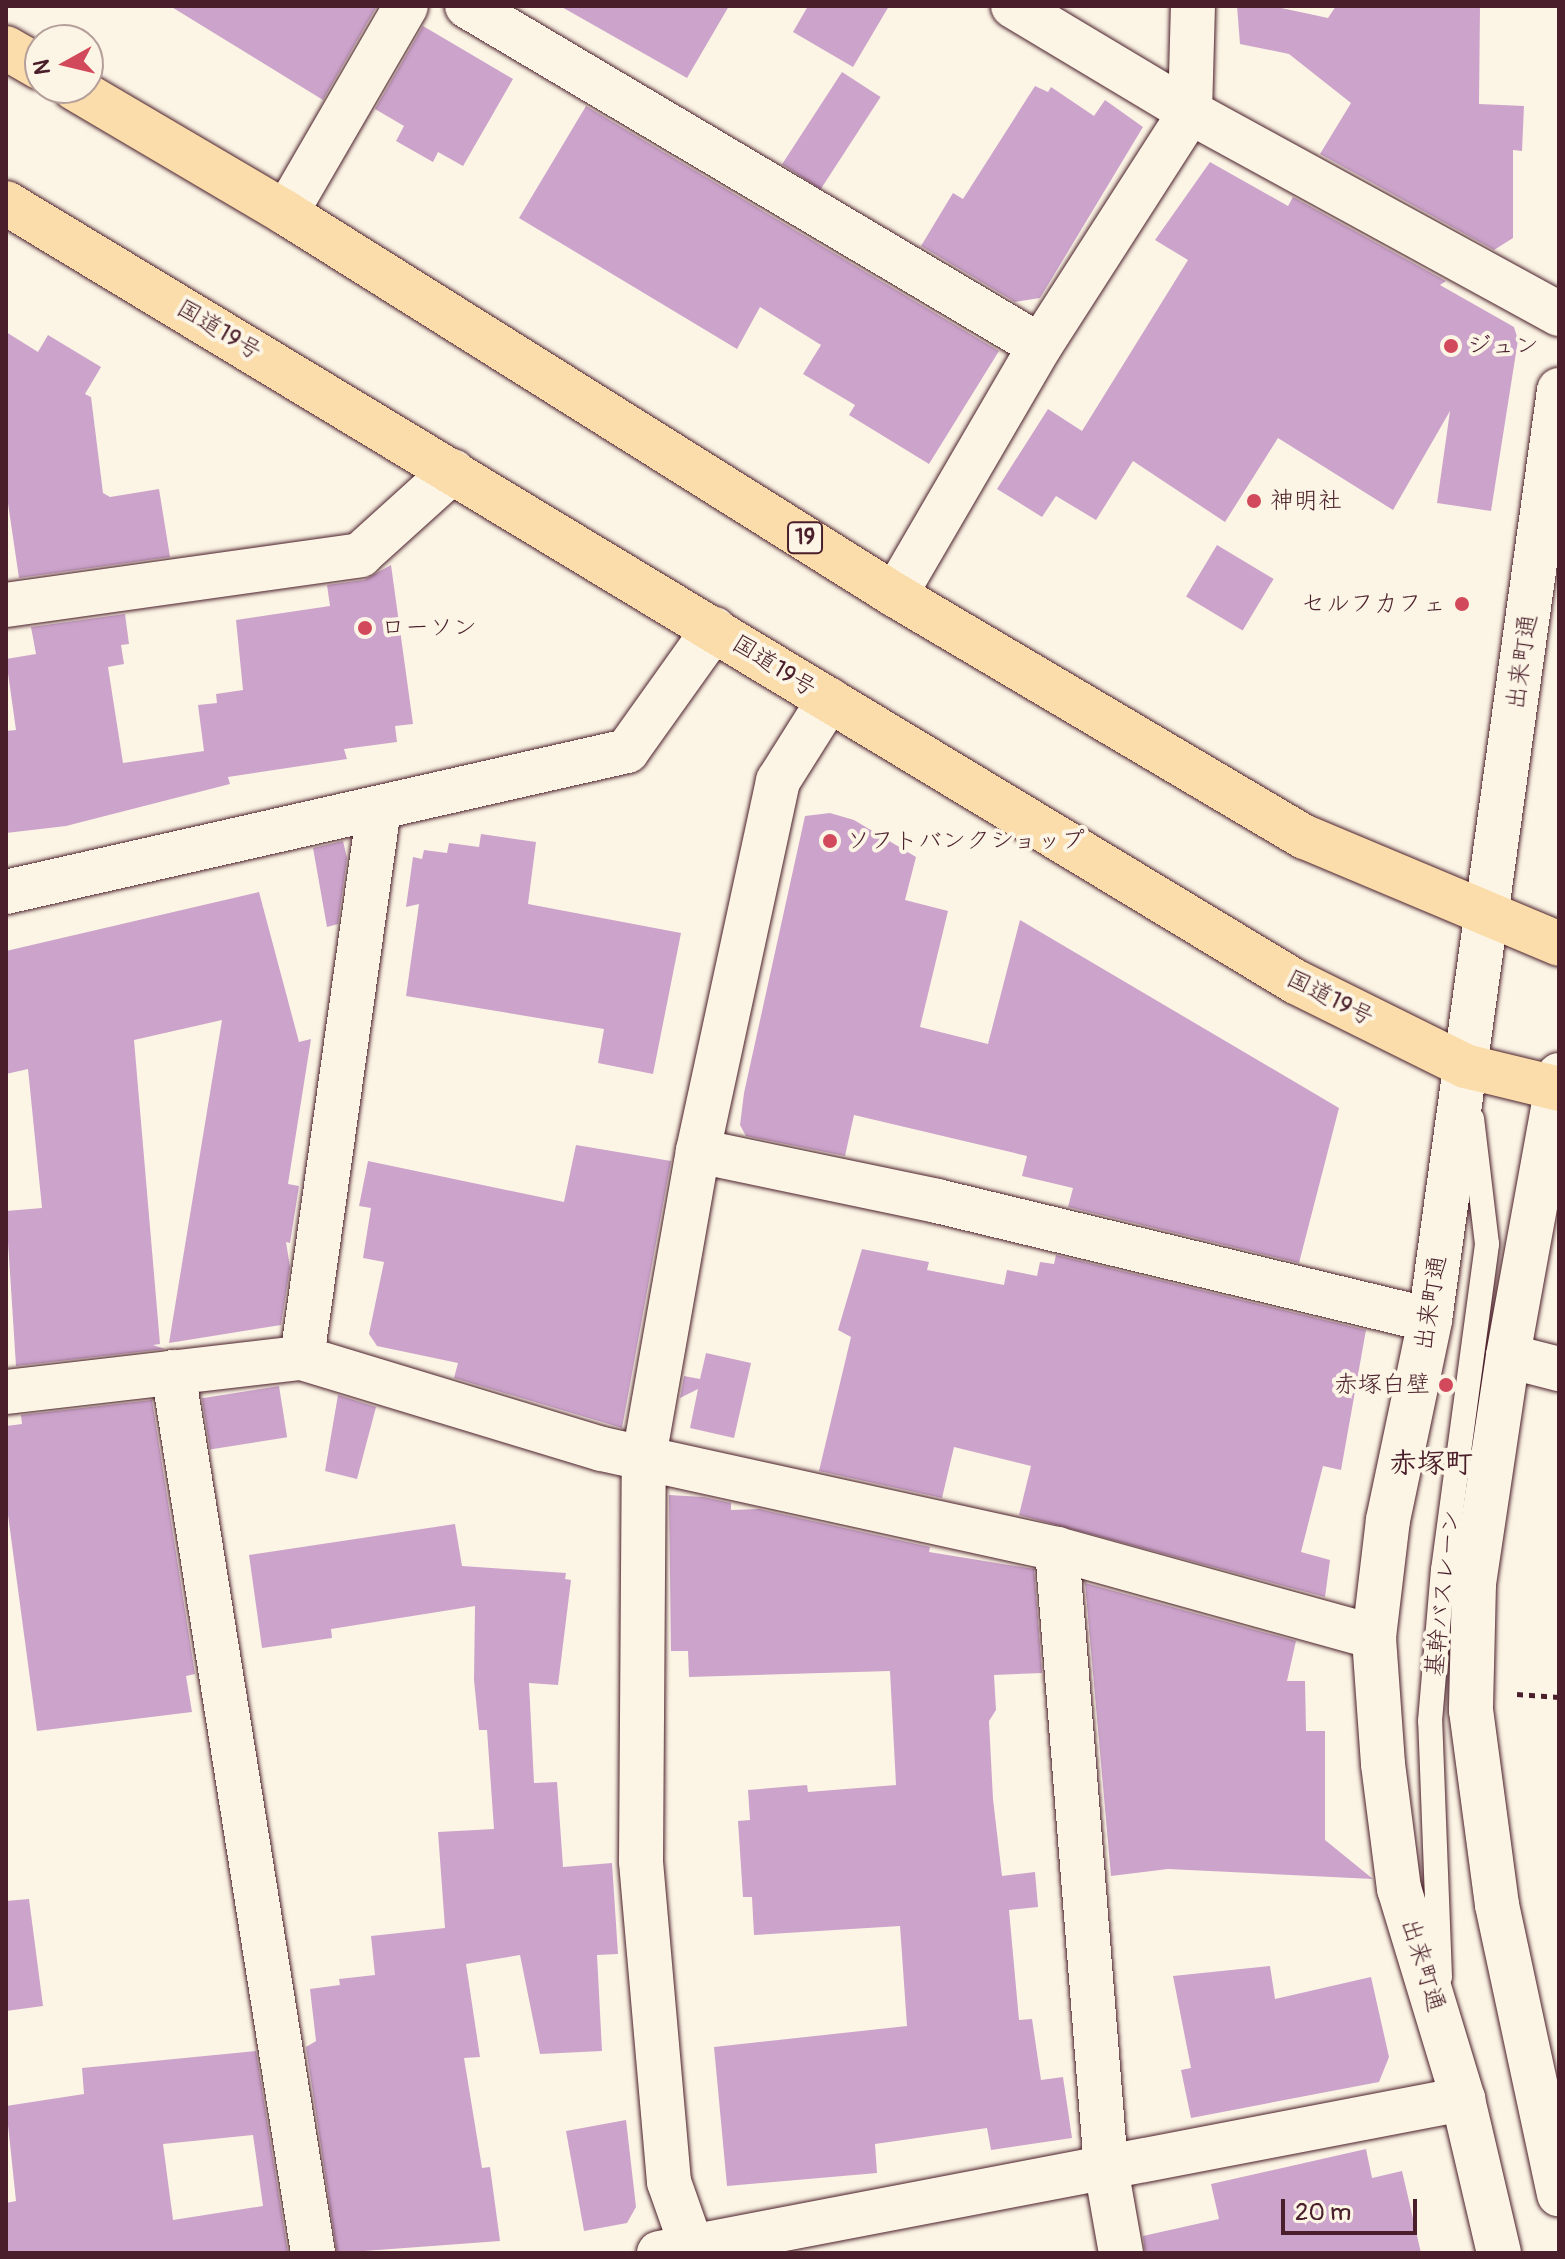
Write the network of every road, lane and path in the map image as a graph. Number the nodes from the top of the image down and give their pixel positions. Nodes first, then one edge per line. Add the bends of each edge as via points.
1 (406, 6) edge
2 (467, 6) edge
3 (1013, 6) edge
4 (1193, 6) edge
5 (6, 48) edge
6 (24, 59) edge
7 (101, 104) edge
8 (1190, 112) junction
9 (6, 203) edge
10 (286, 213) junction
11 (1559, 314) edge
12 (1040, 346) junction
13 (1559, 390) edge
14 (453, 471) junction
15 (895, 595) junction
16 (6, 605) edge
17 (714, 629) junction
18 (829, 700) junction
19 (379, 808) junction
20 (6, 892) edge
21 (1487, 916) junction
22 (1559, 944) edge
23 (1465, 1066) junction
24 (1559, 1084) edge
25 (698, 1151) junction
26 (1430, 1320) junction
27 (1508, 1356) junction
28 (302, 1358) junction
29 (1559, 1369) edge
30 (173, 1372) junction
31 (6, 1392) edge
32 (644, 1457) junction
33 (1057, 1549) junction
34 (1374, 1637) junction
35 (1517, 1694) dead end
36 (1559, 1697) edge
37 (1442, 2028) junction
38 (1463, 2099) junction
39 (1106, 2168) junction
40 (1559, 2194) edge
41 (682, 2251) edge
42 (313, 2253) edge
43 (1121, 2253) edge
44 (1499, 2253) edge

1 - 10 street
2 - 12 street
3 - 8 street
4 - 8 street
5 - 6 highway
7 - 10 highway, 19
8 - 11 street
8 - 12 street
9 - 14 highway, 国道19号
10 - 15 highway, 19
12 - 15 street
13 - 21 street, 出来町通
14 - 16 street via 360,555
14 - 17 highway, 国道19号
15 - 21 highway, 19 via 1305,837
17 - 18 highway, 国道19号
17 - 19 street via 627,751
18 - 23 highway, 国道19号 via 1296,982
18 - 25 street via 778,781
19 - 20 street
19 - 28 street
21 - 22 highway, 19
21 - 23 street, 出来町通
23 - 24 highway, 国道19号
23 - 26 street, 出来町通
23 - 37 lane, 基幹バスレーン via 1487,1244 1443,1570 1430,1721
24 - 27 street
25 - 26 street via 937,1201
25 - 32 street
26 - 34 street, 出来町通 via 1388,1520
27 - 29 street
27 - 40 street via 1474,1584 1471,1710 1497,1905
28 - 30 street
28 - 32 street
30 - 31 street
30 - 42 street
32 - 33 street
32 - 41 street via 641,1861 669,2182
33 - 34 street
33 - 39 street
34 - 37 street, 出来町通 via 1399,1889
35 - 36 path
37 - 38 street, 出来町通
38 - 39 street
38 - 44 street, 出来町通
39 - 41 street
39 - 43 street

